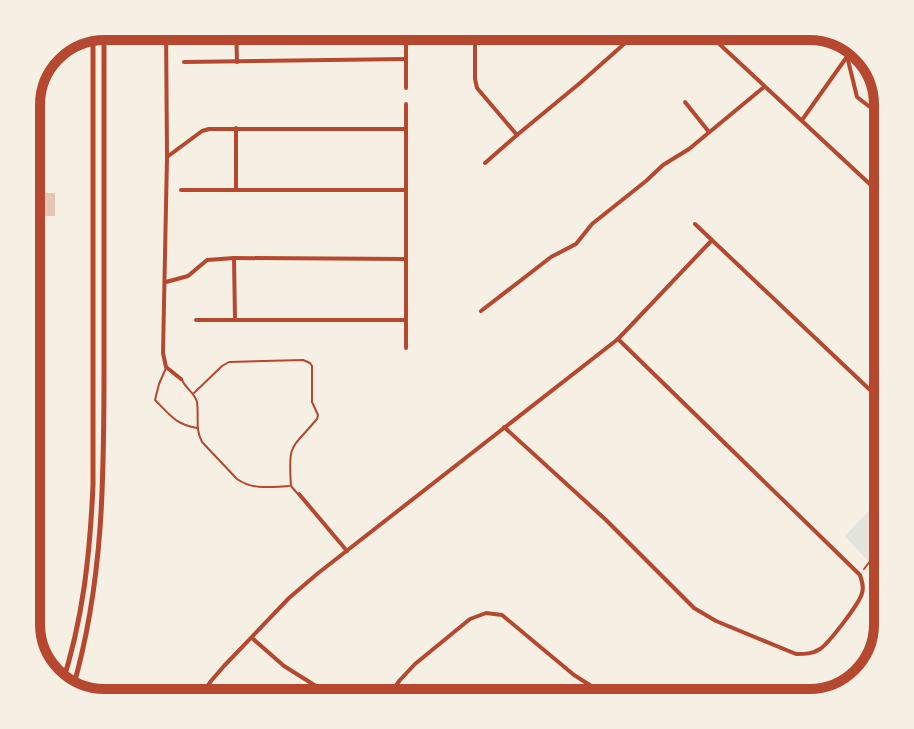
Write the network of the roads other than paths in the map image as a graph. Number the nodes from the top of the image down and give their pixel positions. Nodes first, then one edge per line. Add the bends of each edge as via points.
1 (475, 40) edge
2 (628, 40) edge
3 (715, 40) edge
4 (93, 41) edge
5 (104, 41) edge
6 (166, 41) edge
7 (236, 41) edge
8 (406, 41) edge
9 (847, 56) joint
10 (405, 59) junction
11 (184, 62) dead end
12 (237, 62) junction
13 (764, 87) junction
14 (406, 88) dead end
15 (685, 102) dead end
16 (406, 104) dead end
17 (874, 110) edge
18 (802, 120) junction
19 (236, 128) junction
20 (405, 129) junction
21 (709, 132) junction
22 (517, 135) junction
23 (167, 157) junction
24 (485, 163) dead end
25 (874, 188) edge
26 (181, 190) dead end
27 (236, 190) junction
28 (405, 190) junction
29 (695, 224) dead end
30 (712, 240) junction
31 (234, 258) junction
32 (406, 259) junction
33 (166, 282) junction
34 (481, 311) dead end
35 (235, 319) junction
36 (196, 320) dead end
37 (406, 320) junction
38 (618, 339) junction
39 (406, 348) dead end
40 (166, 367) junction
41 (181, 379) joint
42 (194, 393) junction
43 (874, 394) edge
44 (504, 427) junction
45 (197, 428) junction
46 (291, 486) junction
47 (299, 494) joint
48 (347, 551) junction
49 (252, 638) junction
50 (64, 675) edge
51 (75, 681) edge
52 (206, 689) edge
53 (321, 689) edge
54 (393, 689) edge
55 (596, 689) edge

1 - 22 street via 477,88
2 - 22 street
3 - 13 street
4 - 50 main road via 92,516 84,590
5 - 51 main road via 103,502 95,590
6 - 23 street
7 - 12 street
8 - 10 street
9 - 17 street via 857,97
9 - 18 street
10 - 12 street
10 - 14 street
11 - 12 street
13 - 18 street
13 - 21 street
15 - 21 street
16 - 20 street
18 - 25 street
19 - 20 street
19 - 23 street via 202,131
19 - 27 street
20 - 28 street
21 - 34 street via 592,224 576,244
22 - 24 street
23 - 33 street
26 - 27 street
27 - 28 street
28 - 32 street
29 - 30 street
30 - 38 street
30 - 43 street
31 - 32 street
31 - 33 street via 207,260 188,276
31 - 35 street
32 - 37 street
33 - 40 street
35 - 36 street
35 - 37 street
37 - 39 street
38 - 44 street
38 - 44 street via 860,575 860,598 826,644 796,654 694,608
40 - 41 street
40 - 45 lane via 155,400 176,422
41 - 42 lane
42 - 45 lane
42 - 46 lane via 229,362 310,363 318,415 291,449
44 - 48 street
45 - 46 lane via 202,442 243,484
46 - 47 lane
47 - 48 street
48 - 49 street via 289,598
49 - 52 street
49 - 53 street
54 - 55 street via 470,619 492,612 510,619

